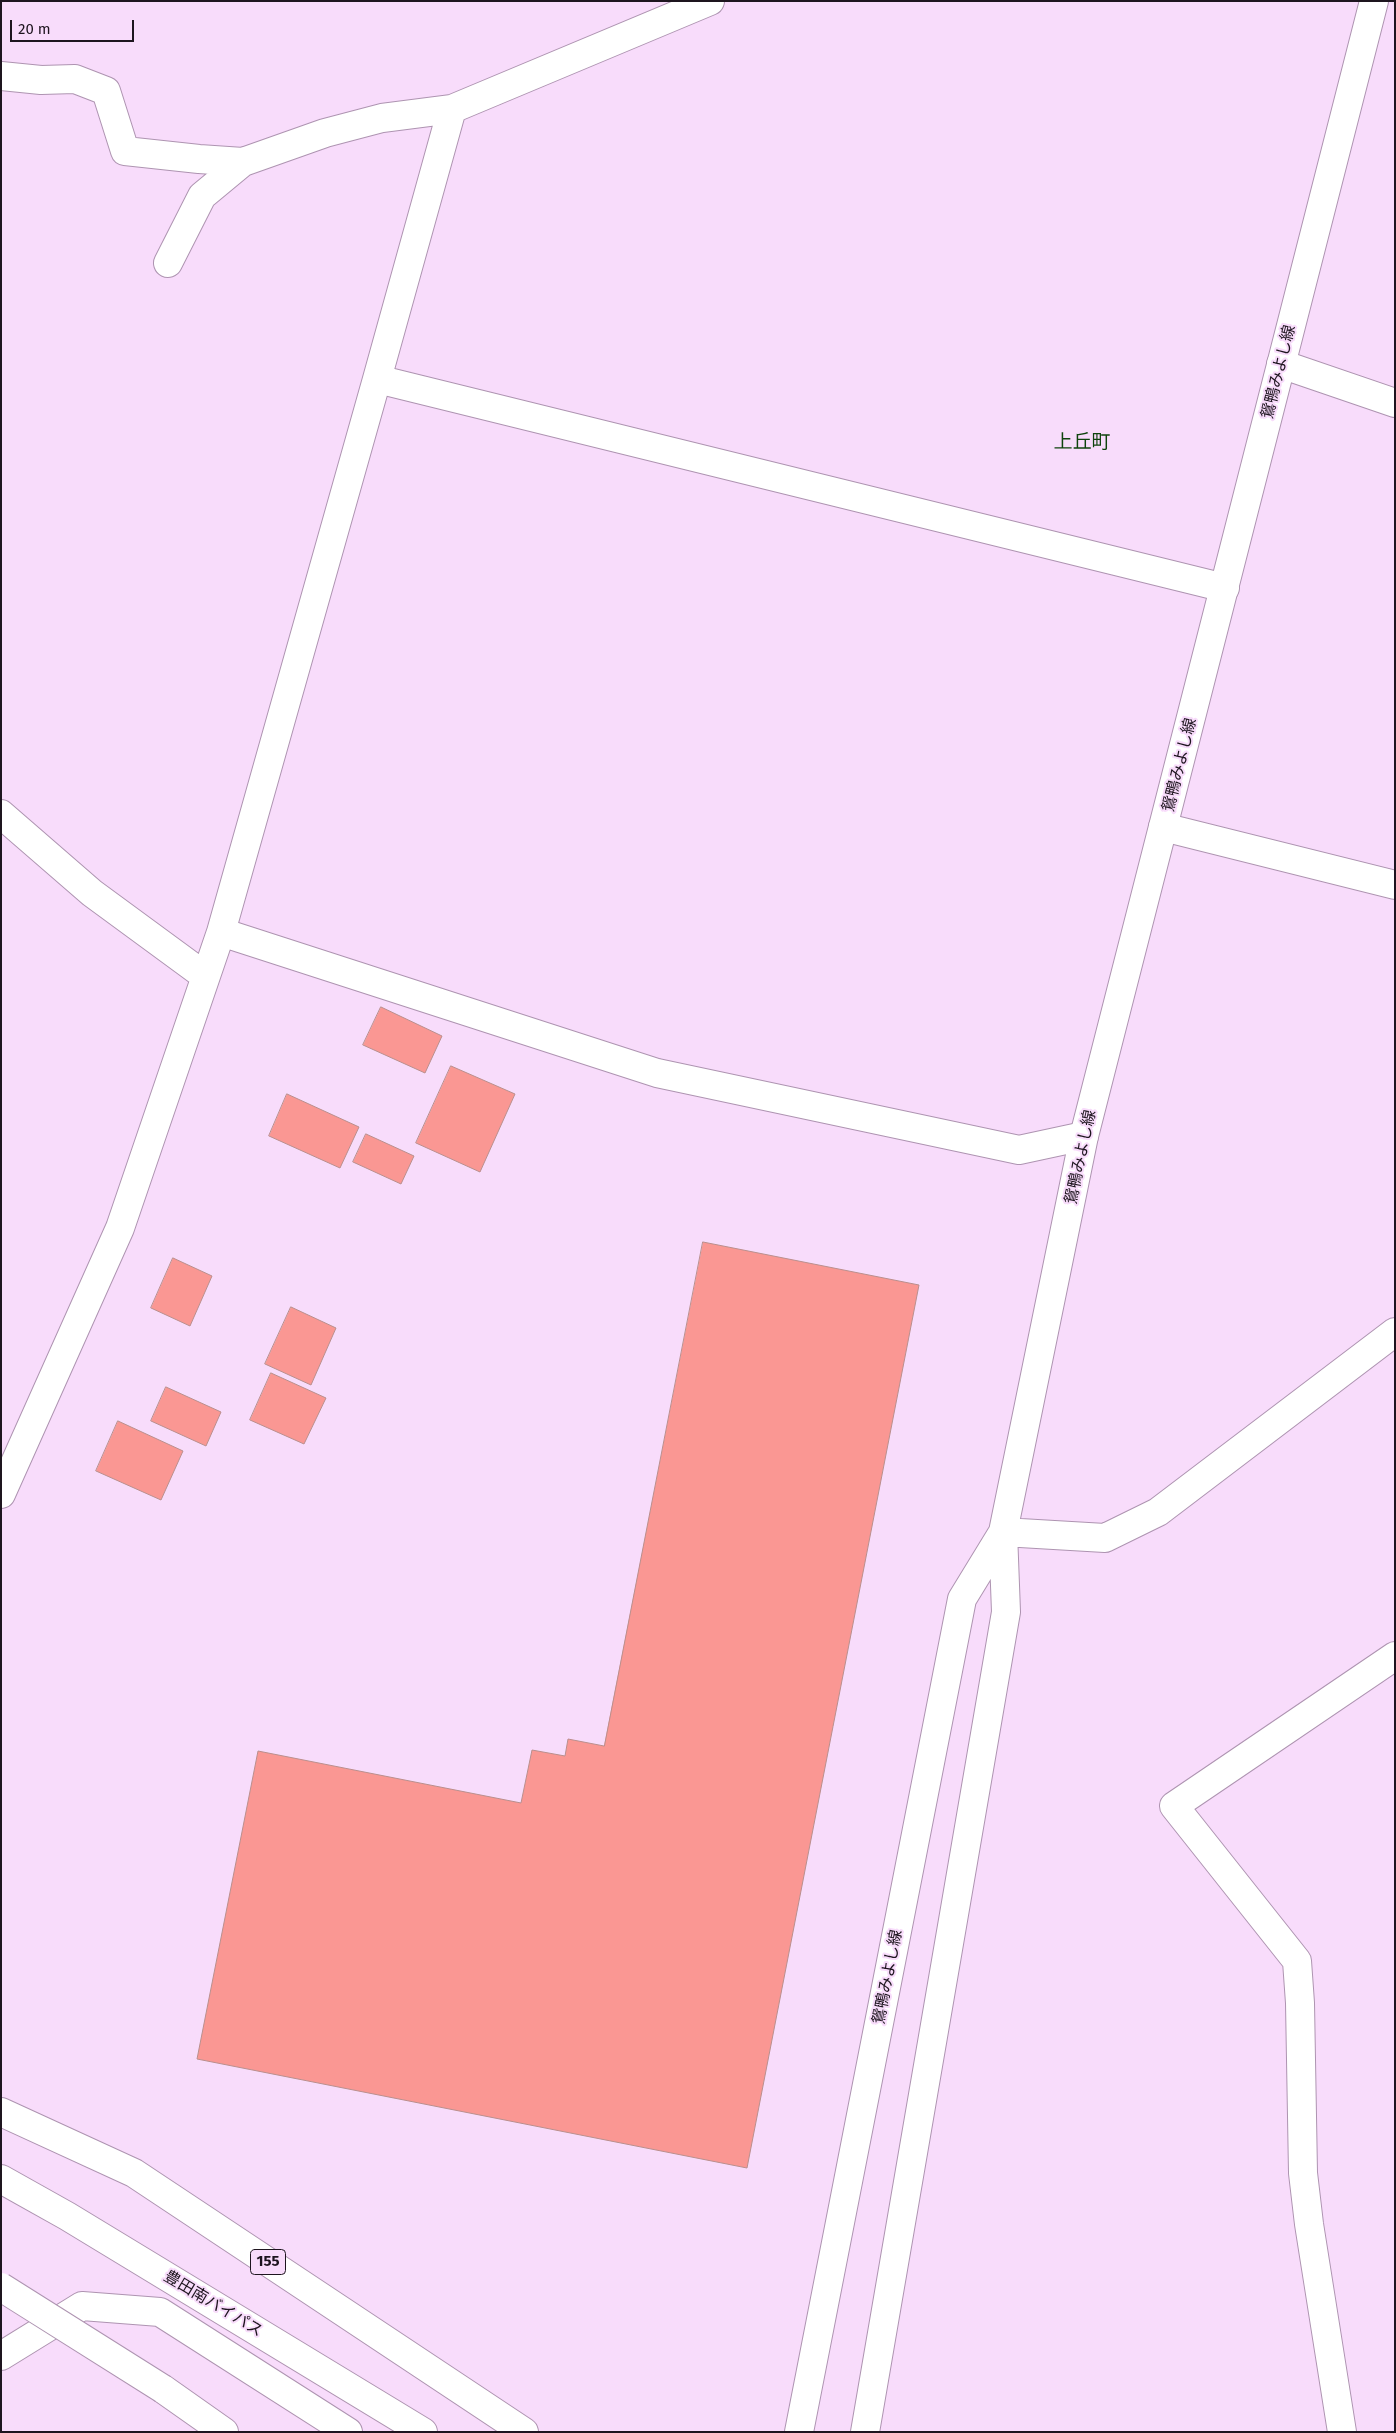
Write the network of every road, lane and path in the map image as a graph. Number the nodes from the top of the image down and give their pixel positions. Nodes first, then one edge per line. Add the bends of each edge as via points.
1 (710, 1) edge
2 (1374, 1) edge
3 (1, 76) edge
4 (452, 109) junction
5 (243, 162) junction
6 (168, 263) dead end
7 (1281, 364) junction
8 (376, 379) junction
9 (1395, 403) edge
10 (1225, 588) junction
11 (1, 814) edge
12 (1163, 827) junction
13 (1395, 885) edge
14 (221, 932) junction
15 (205, 976) junction
16 (1084, 1136) junction
17 (1395, 1332) edge
18 (1, 1494) edge
19 (1003, 1532) junction
20 (1395, 1656) edge
21 (1, 2112) edge
22 (1, 2179) edge
23 (1, 2286) edge
24 (1, 2356) edge
25 (224, 2432) edge
26 (348, 2432) edge
27 (423, 2432) edge
28 (524, 2432) edge
29 (798, 2432) edge
30 (865, 2432) edge
31 (1342, 2432) edge

1 - 4 main road
2 - 7 main road, 鴛鴨みよし線
3 - 5 main road via 75,79 106,91 124,151
4 - 5 main road via 382,118 325,133
4 - 8 main road
5 - 6 main road via 202,196
7 - 9 main road
7 - 10 main road, 鴛鴨みよし線
8 - 10 main road
8 - 14 main road
10 - 12 main road, 鴛鴨みよし線
11 - 15 main road via 92,893
12 - 13 main road
12 - 16 main road, 鴛鴨みよし線
14 - 15 main road
14 - 16 main road via 657,1073 1019,1150
15 - 18 main road via 120,1228
16 - 19 main road, 鴛鴨みよし線
17 - 19 main road via 1158,1512 1105,1538
19 - 29 main road, 鴛鴨みよし線 via 962,1599
19 - 30 main road, 鴛鴨みよし線 via 1006,1612
20 - 31 main road via 1174,1806 1297,1960 1304,2173
21 - 28 main road, 155 via 134,2173
22 - 27 main road, 豊田南バイパス
23 - 25 main road, bridge via 163,2389
24 - 26 main road via 82,2306 160,2312

